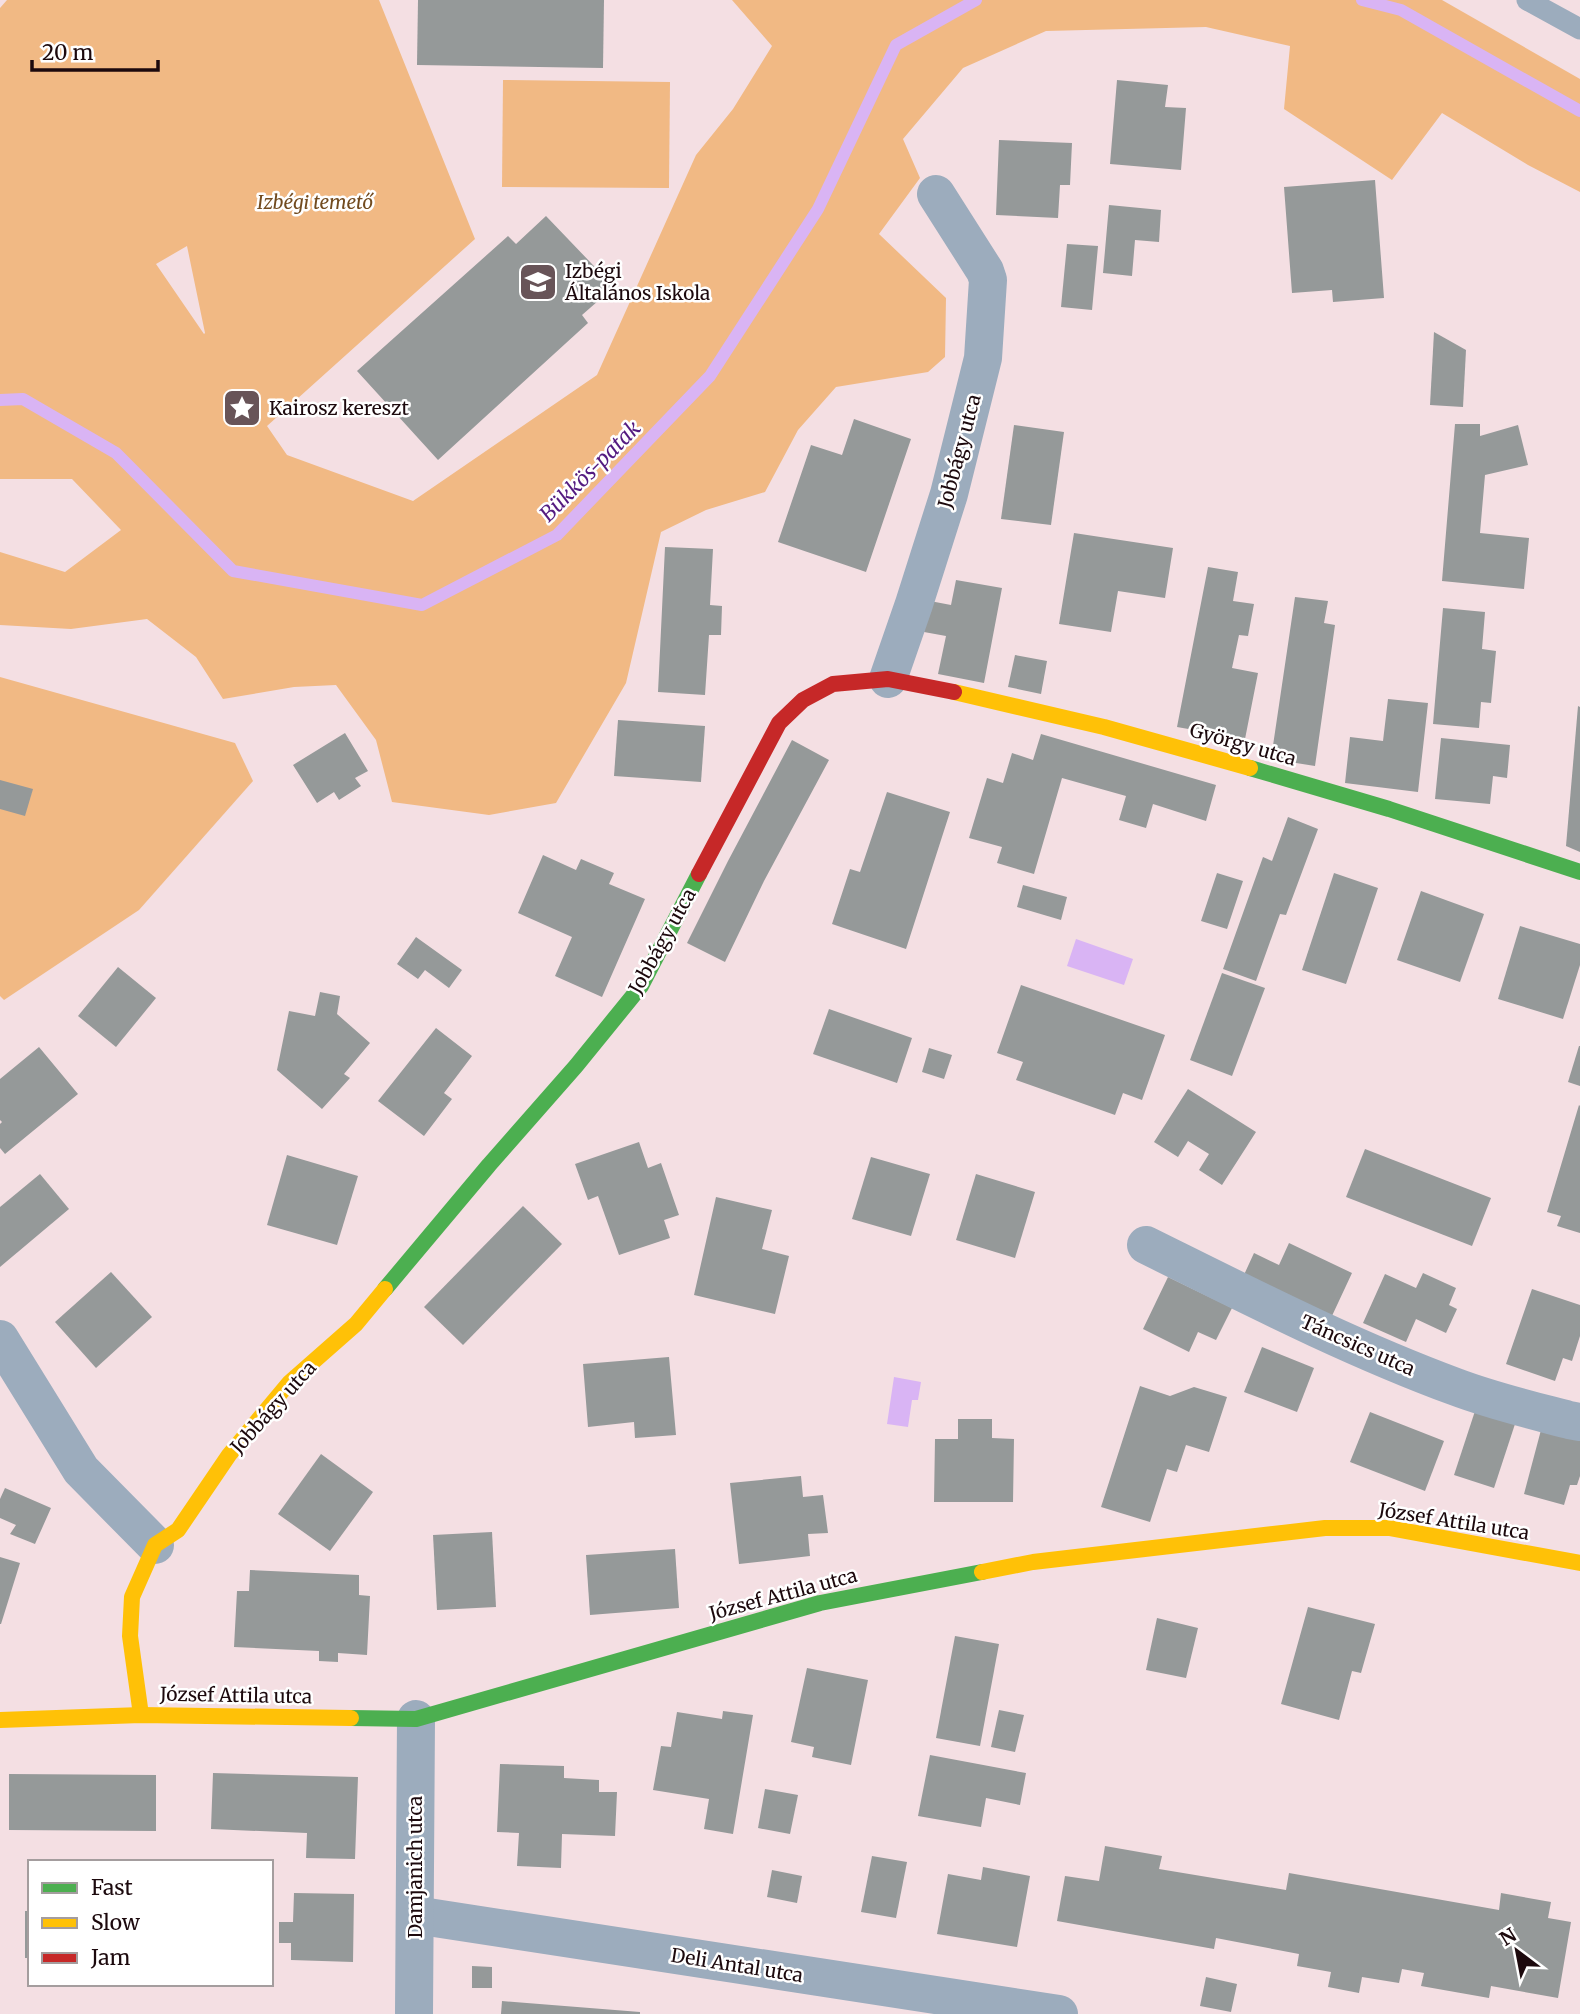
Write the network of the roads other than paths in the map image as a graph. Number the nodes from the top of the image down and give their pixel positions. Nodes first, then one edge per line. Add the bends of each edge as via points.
1 (1527, 0) edge
2 (1580, 29) edge
3 (936, 194) dead end
4 (888, 679) junction
5 (1580, 872) edge
6 (1146, 1245) dead end
7 (0, 1339) edge
8 (1580, 1422) edge
9 (155, 1545) junction
10 (1580, 1563) edge
11 (141, 1715) junction
12 (416, 1719) junction
13 (0, 1720) edge
14 (415, 1915) junction
15 (414, 2014) edge
16 (1059, 2014) edge

1 - 2 lane
3 - 4 street, Jobbágy utca via 988,280 983,358 948,494
4 - 5 street, György utca via 1116,730 1389,809
4 - 9 street, Jobbágy utca via 833,684 803,700 779,723 641,986 356,1324 289,1383 229,1455 178,1530
6 - 8 street, Táncsics utca via 1359,1347 1458,1388
7 - 9 street via 81,1470
9 - 11 street, Jobbágy utca via 132,1597 130,1636
10 - 12 street, József Attila utca via 1389,1528 1325,1528 1033,1562 820,1603
11 - 12 street, József Attila utca
11 - 13 street, József Attila utca
12 - 14 street, Damjanich utca
14 - 15 street, Damjanich utca
14 - 16 street, Deli Antal utca

